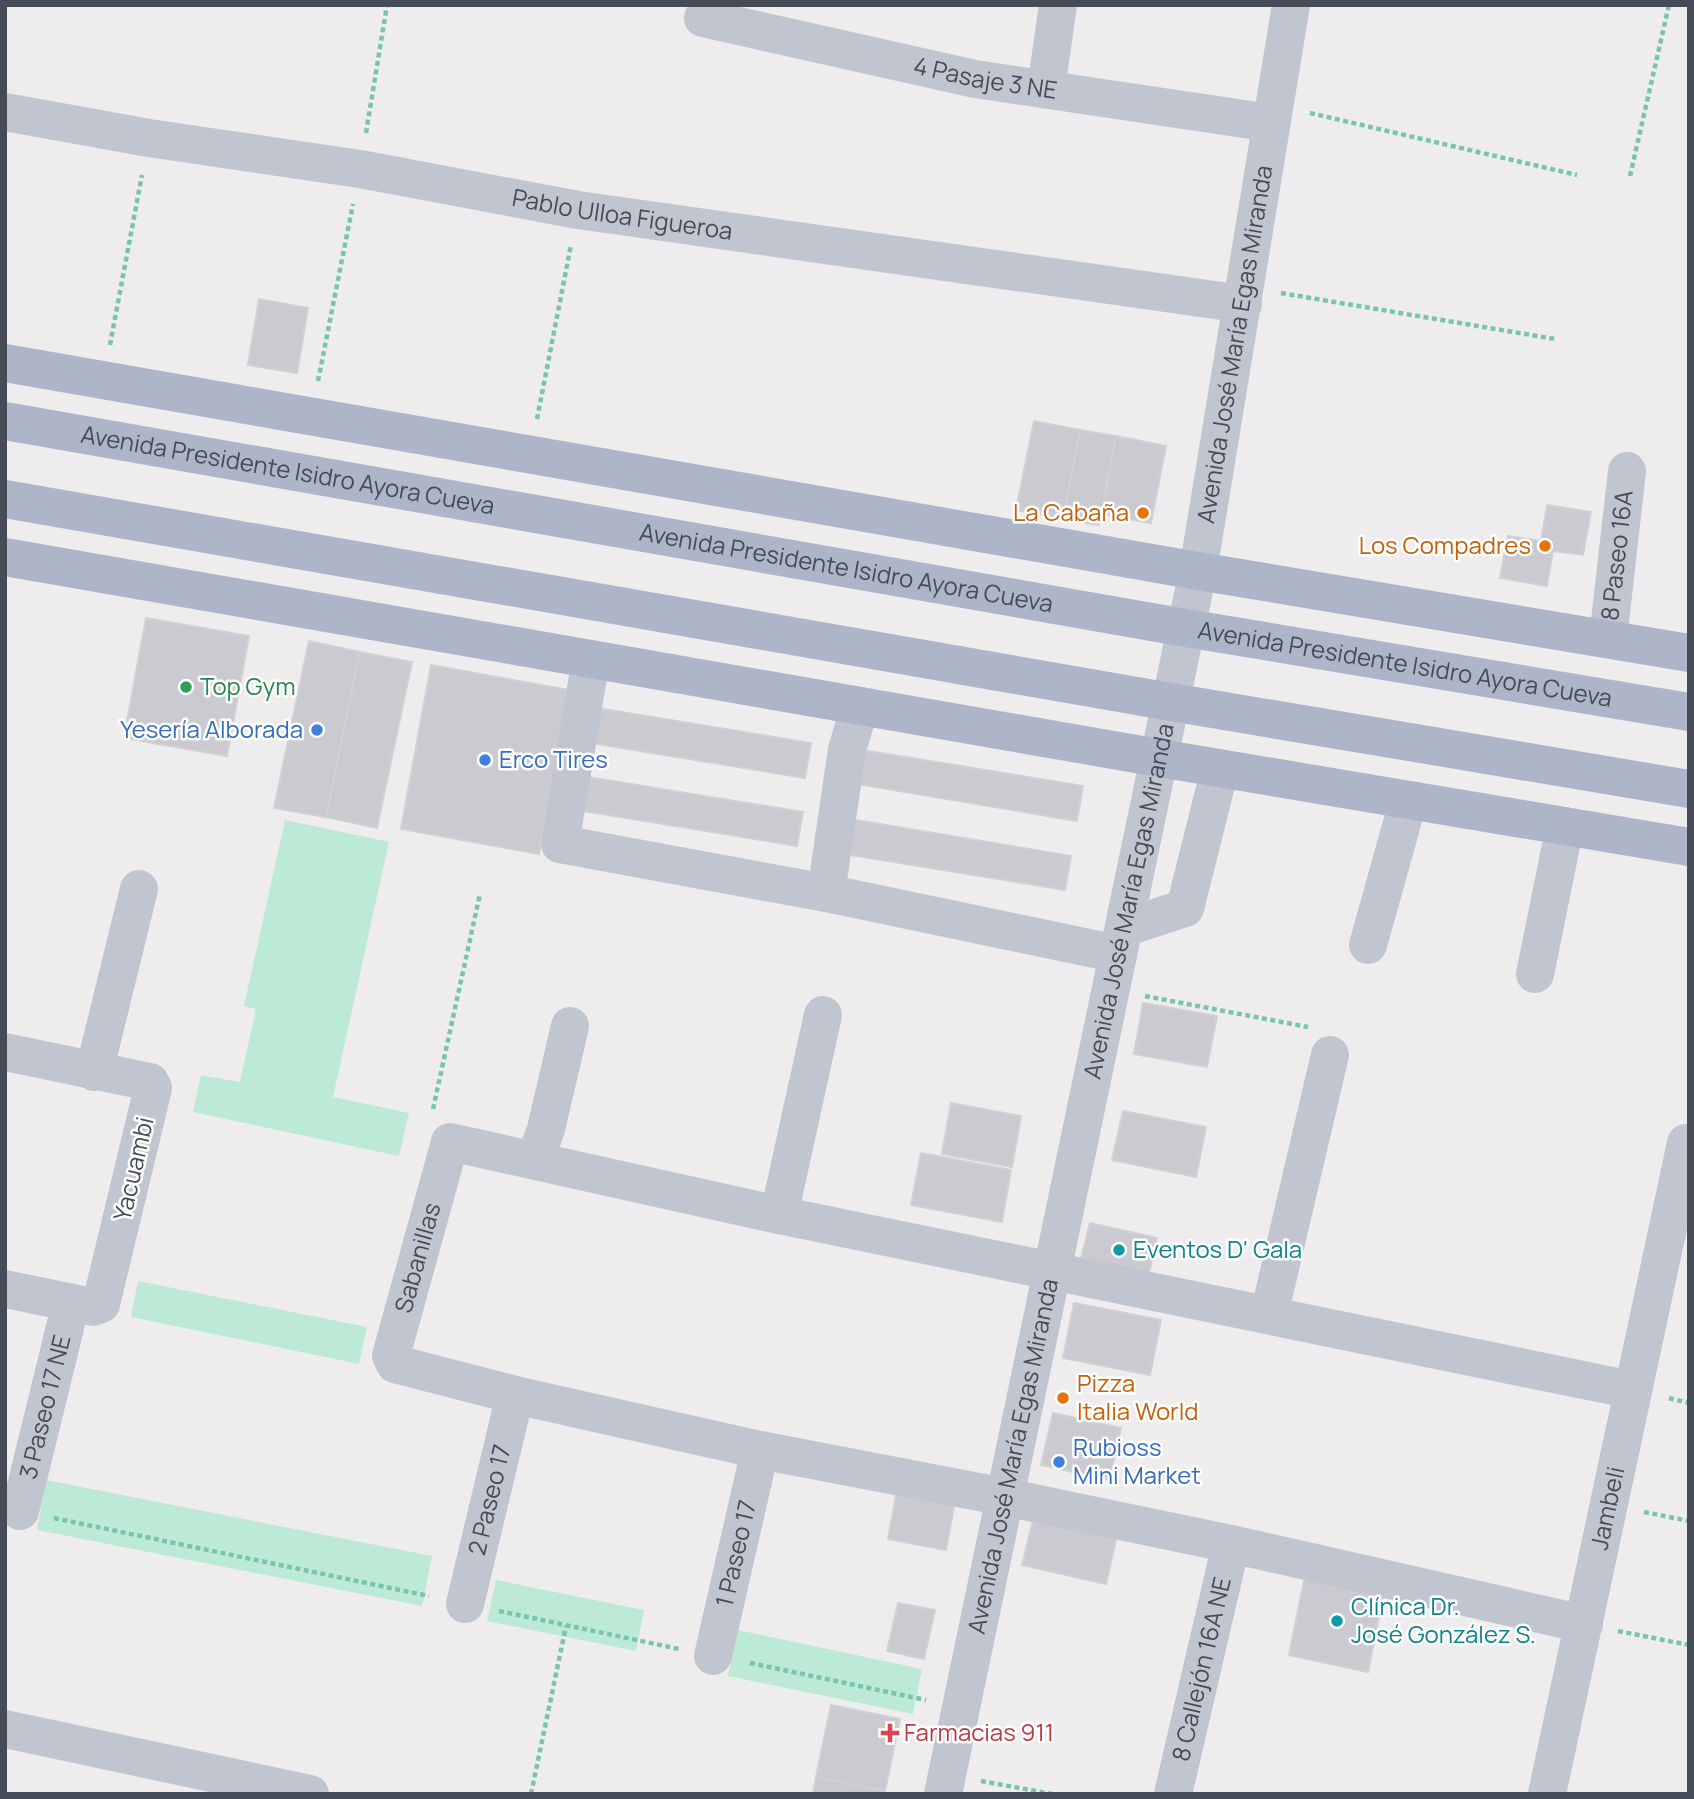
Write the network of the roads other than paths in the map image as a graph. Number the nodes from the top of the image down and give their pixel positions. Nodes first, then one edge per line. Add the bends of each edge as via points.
1 (1058, 5) edge
2 (1291, 5) edge
3 (703, 18) dead end
4 (1046, 89) junction
5 (5, 112) edge
6 (1273, 114) junction
7 (1244, 295) junction
8 (5, 363) edge
9 (5, 421) edge
10 (1627, 471) dead end
11 (5, 499) edge
12 (5, 556) edge
13 (1198, 571) junction
14 (1186, 628) junction
15 (1608, 639) junction
16 (1689, 653) edge
17 (591, 659) junction
18 (1171, 702) junction
19 (860, 706) junction
20 (1689, 712) edge
21 (1159, 758) junction
22 (1220, 769) junction
23 (1689, 789) edge
24 (1406, 800) junction
25 (1565, 826) junction
26 (1689, 847) edge
27 (139, 889) dead end
28 (826, 893) junction
29 (1368, 945) dead end
30 (1118, 957) junction
31 (1535, 974) dead end
32 (824, 1015) dead end
33 (570, 1026) dead end
34 (1320, 1041) road end
35 (5, 1052) edge
36 (94, 1072) junction
37 (1686, 1143) dead end
38 (535, 1160) junction
39 (779, 1215) junction
40 (1053, 1270) junction
41 (5, 1289) edge
42 (71, 1303) junction
43 (1269, 1315) junction
44 (1632, 1390) junction
45 (515, 1395) junction
46 (760, 1450) junction
47 (1005, 1497) junction
48 (20, 1511) dead end
49 (1231, 1544) junction
50 (465, 1604) dead end
51 (1584, 1624) junction
52 (713, 1656) dead end
53 (5, 1729) edge
54 (945, 1784) edge
55 (310, 1794) edge
56 (1173, 1794) edge
57 (1547, 1794) edge

1 - 4 street
2 - 6 street, Avenida José María Egas Miranda
3 - 4 street, 4 Pasaje 3 NE via 975,79
4 - 6 street, 4 Pasaje 3 NE
5 - 7 street, Pablo Ulloa Figueroa via 360,169 578,210
6 - 7 street, Avenida José María Egas Miranda
7 - 13 street, Avenida José María Egas Miranda
8 - 13 main road
9 - 14 main road, Avenida Presidente Isidro Ayora Cueva
10 - 15 street, 8 Paseo 16A
11 - 18 main road
12 - 17 main road
13 - 14 street, Avenida José María Egas Miranda
13 - 15 main road
14 - 18 street, Avenida José María Egas Miranda
14 - 20 main road, Avenida Presidente Isidro Ayora Cueva
15 - 16 main road
17 - 19 main road
17 - 28 street via 560,844
18 - 21 street, Avenida José María Egas Miranda
18 - 23 main road
19 - 21 main road
19 - 28 street via 847,750
21 - 22 main road
21 - 30 street, Avenida José María Egas Miranda
22 - 24 main road
22 - 30 street via 1185,908
24 - 25 main road
24 - 29 street
25 - 26 main road
25 - 31 street
27 - 36 street
28 - 30 street
30 - 40 street, Avenida José María Egas Miranda
32 - 39 street
33 - 38 street
34 - 43 street
35 - 36 street, Yacuambi
36 - 42 street, Yacuambi via 150,1083 153,1088 103,1300 96,1307
37 - 44 street, Jambeli
38 - 39 street
38 - 45 street, Sabanillas via 450,1142 391,1358 395,1364
39 - 40 street
40 - 43 street
40 - 47 street, Avenida José María Egas Miranda
41 - 42 street, Yacuambi
42 - 48 street, 3 Paseo 17 NE
43 - 44 street
44 - 51 street, Jambeli
45 - 46 street, Sabanillas
45 - 50 street, 2 Paseo 17
46 - 47 street, Sabanillas
46 - 52 street, 1 Paseo 17
47 - 49 street
47 - 54 street, Avenida José María Egas Miranda
49 - 51 street
49 - 56 street, 8 Callejón 16A NE
51 - 57 street, Jambeli
53 - 55 street

